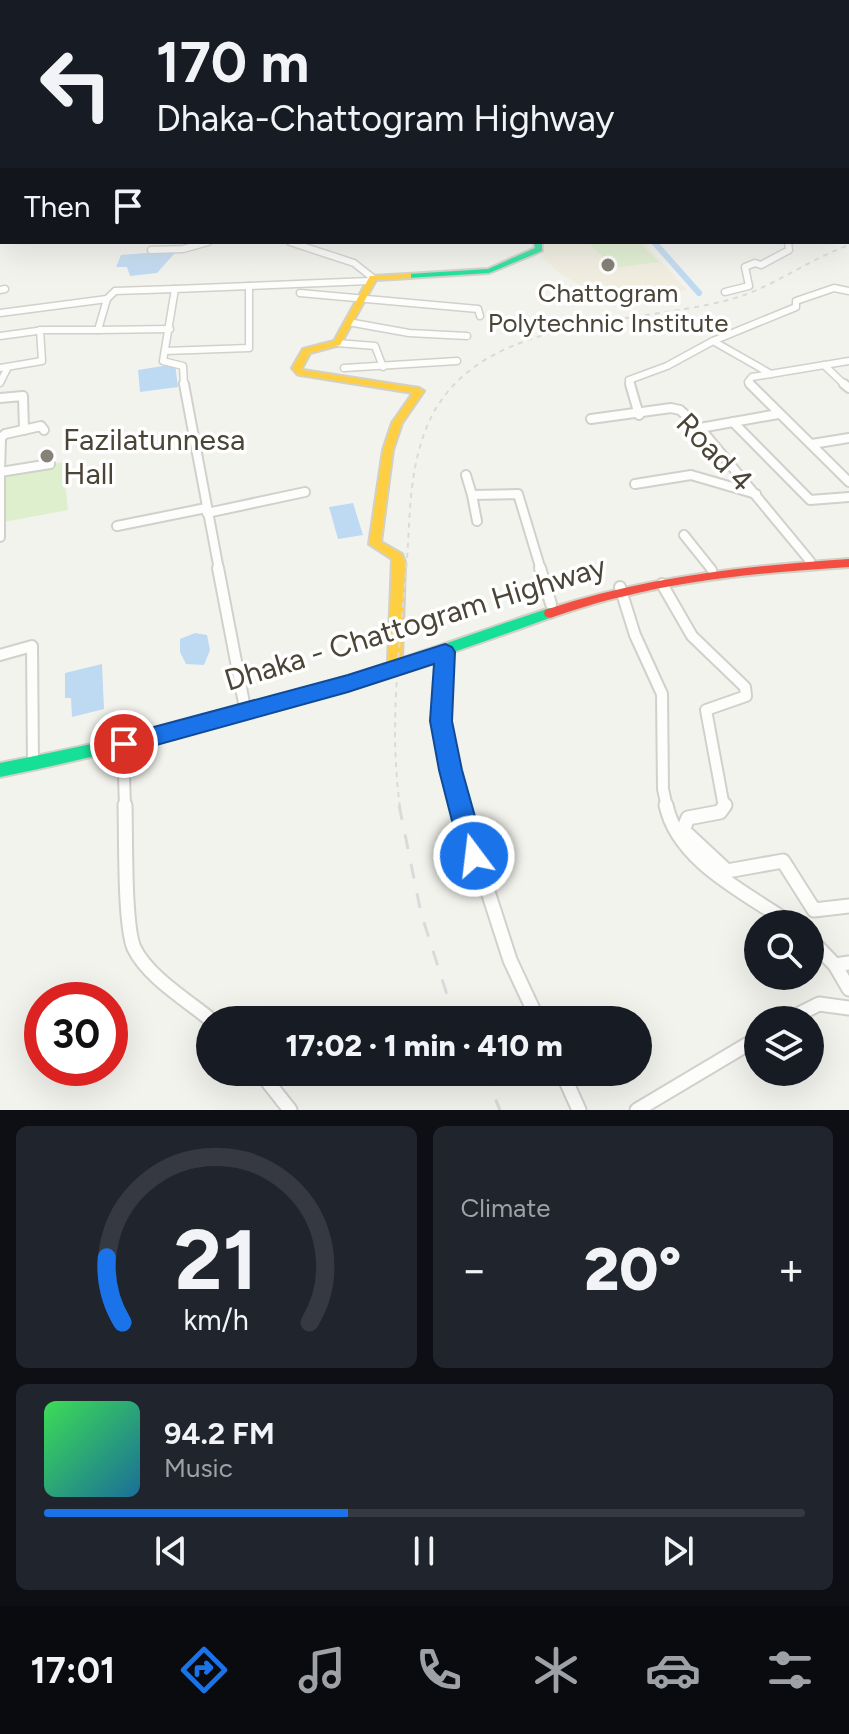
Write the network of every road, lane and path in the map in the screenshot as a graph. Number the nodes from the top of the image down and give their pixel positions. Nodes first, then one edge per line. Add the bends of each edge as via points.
1 (201, 244) edge
2 (294, 244) edge
3 (538, 244) edge
4 (788, 244) edge
5 (151, 250) dead end
6 (371, 279) junction
7 (249, 286) junction
8 (175, 289) junction
9 (849, 291) edge
10 (725, 292) dead end
11 (300, 293) dead end
12 (107, 299) junction
13 (360, 299) junction
14 (0, 313) edge
15 (480, 316) dead end
16 (348, 322) junction
17 (170, 329) junction
18 (40, 330) junction
19 (98, 330) junction
20 (0, 336) edge
21 (467, 336) dead end
22 (713, 341) junction
23 (337, 343) junction
24 (165, 351) junction
25 (457, 361) dead end
26 (849, 361) edge
27 (824, 365) junction
28 (384, 367) junction
29 (4, 368) edge
30 (344, 368) dead end
31 (771, 374) junction
32 (0, 383) edge
33 (384, 384) junction
34 (849, 388) edge
35 (0, 398) edge
36 (778, 414) junction
37 (639, 415) junction
38 (591, 419) dead end
39 (733, 422) junction
40 (700, 428) junction
41 (24, 430) junction
42 (44, 430) dead end
43 (0, 438) edge
44 (849, 438) edge
45 (812, 444) junction
46 (50, 464) dead end
47 (0, 472) edge
48 (466, 475) dead end
49 (849, 482) edge
50 (635, 484) dead end
51 (305, 492) dead end
52 (756, 494) junction
53 (472, 495) junction
54 (849, 497) edge
55 (206, 511) junction
56 (477, 521) dead end
57 (117, 526) dead end
58 (684, 535) dead end
59 (0, 537) edge
60 (849, 560) edge
61 (810, 561) junction
62 (712, 570) junction
63 (662, 584) junction
64 (620, 590) junction
65 (551, 604) junction
66 (445, 652) junction
67 (0, 655) edge
68 (395, 661) junction
69 (244, 703) junction
70 (123, 740) junction
71 (33, 760) junction
72 (0, 762) edge
73 (0, 770) edge
74 (849, 906) edge
75 (771, 910) edge
76 (824, 950) edge
77 (842, 964) edge
78 (849, 989) edge
79 (531, 1006) edge
80 (815, 1006) edge
81 (196, 1007) edge
82 (849, 1008) edge
83 (744, 1046) edge
84 (271, 1086) edge
85 (568, 1086) edge
86 (290, 1110) edge
87 (579, 1110) edge
88 (637, 1110) edge

1 - 5 street
2 - 6 street via 348,257
3 - 6 main road via 539,249 489,271
4 - 10 street via 789,250 761,265 745,267 749,286
6 - 7 street
6 - 13 main road
7 - 8 street
7 - 24 street via 249,348
8 - 12 street via 115,291
8 - 17 street
9 - 22 street via 834,288 796,301 796,307
11 - 13 street
12 - 14 street
12 - 19 street
13 - 15 street via 478,309
13 - 16 main road
16 - 21 street
16 - 23 main road
17 - 19 street
17 - 24 street
18 - 19 street
18 - 20 street
18 - 29 street via 42,361
22 - 31 street
22 - 37 street via 629,380
23 - 28 street via 375,346
23 - 33 main road via 306,351 297,368
24 - 55 street via 163,361 183,366
25 - 28 street
26 - 27 street
27 - 31 street
27 - 34 street
28 - 30 street
28 - 33 street
29 - 32 street
31 - 36 street via 748,382
33 - 68 main road via 419,391 397,423 388,450 375,544 399,562
35 - 41 street via 23,396
36 - 39 street
36 - 45 street
37 - 38 street, Road 4
37 - 40 street, Road 4 via 676,408
39 - 40 street
39 - 54 street via 810,500
40 - 52 street, Road 4
41 - 42 street
41 - 43 street
43 - 47 street
44 - 45 street
45 - 49 street
46 - 47 street
47 - 59 street
48 - 53 street
50 - 52 street via 691,475
51 - 55 street
52 - 61 street, Road 4
53 - 56 street
53 - 65 street via 518,494
55 - 57 street
55 - 69 street
58 - 62 street
60 - 61 main road, Dhaka - Chattogram Highway
60 - 63 main road
61 - 62 main road, Dhaka - Chattogram Highway
62 - 64 main road, Dhaka - Chattogram Highway
63 - 64 main road
63 - 74 street via 692,636 747,692 732,703 706,710 725,806 720,812 685,819 683,830 727,871 783,861 814,910
64 - 65 main road, Dhaka - Chattogram Highway
64 - 66 main road
64 - 75 street via 662,694 668,814 699,860
65 - 68 main road, Dhaka - Chattogram Highway
66 - 70 main road via 335,687
66 - 79 street via 441,721 450,770 474,856
67 - 71 street via 32,646
68 - 69 main road, Dhaka - Chattogram Highway
69 - 70 main road, Dhaka - Chattogram Highway
70 - 71 main road
70 - 81 street via 134,947
71 - 72 main road
71 - 73 main road
76 - 77 street
77 - 78 street
80 - 82 street
83 - 88 street
84 - 86 street
85 - 87 street

